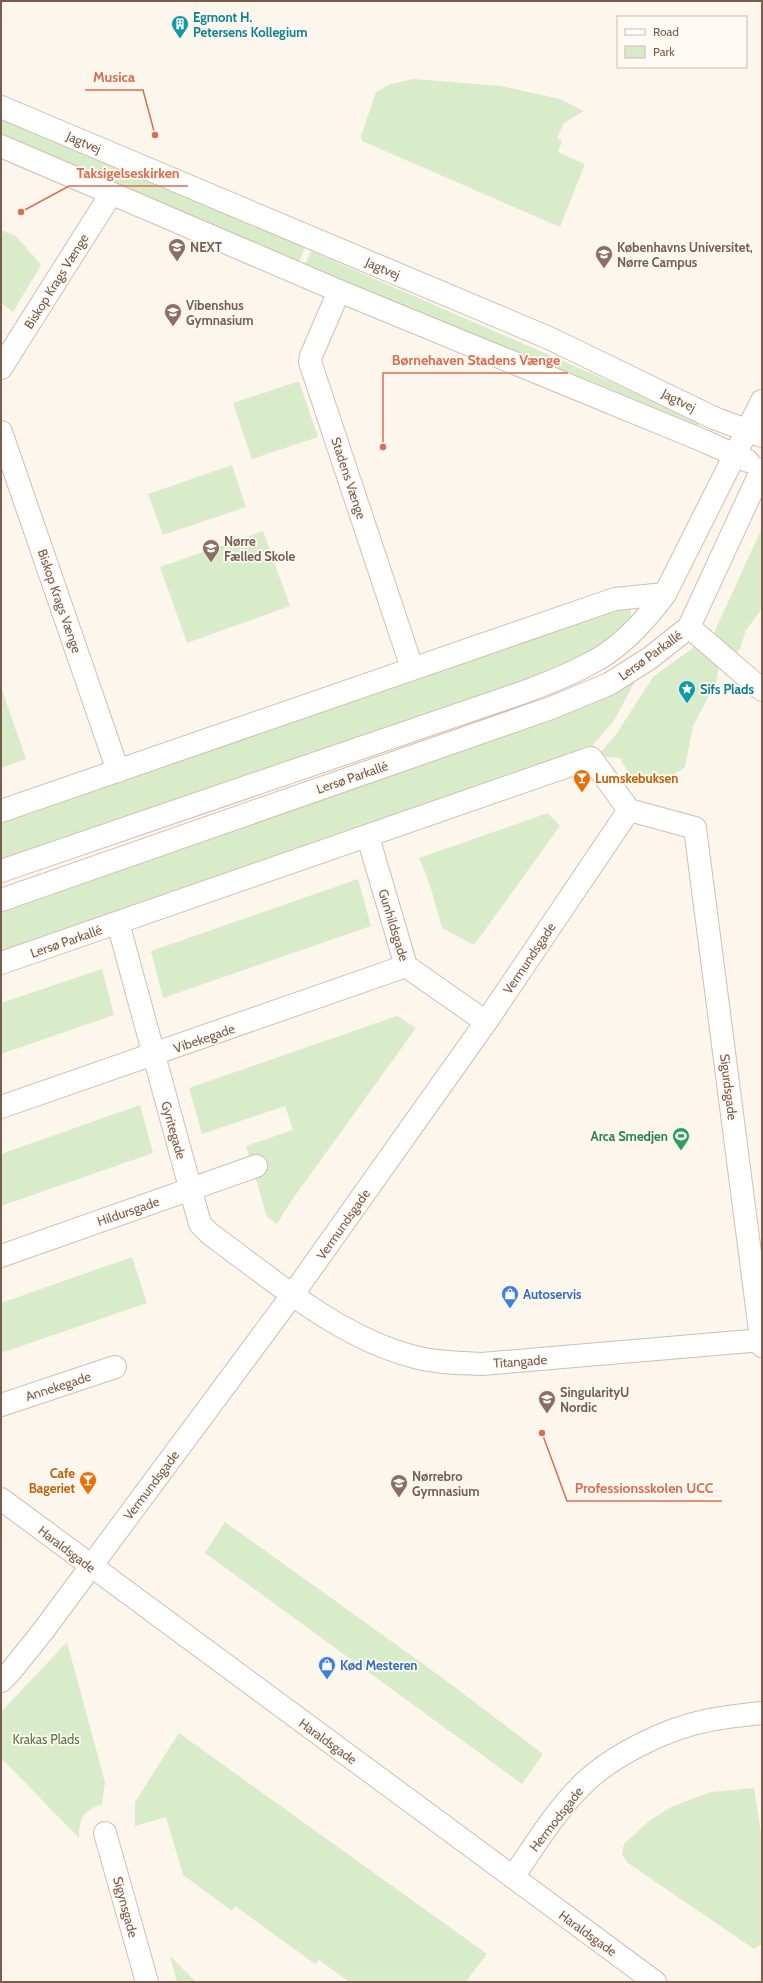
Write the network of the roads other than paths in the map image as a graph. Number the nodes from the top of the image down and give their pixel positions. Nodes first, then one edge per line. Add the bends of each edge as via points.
1 (1, 107) edge
2 (1, 146) edge
3 (111, 194) junction
4 (339, 291) junction
5 (1, 368) edge
6 (762, 401) edge
7 (1, 432) edge
8 (755, 433) edge
9 (735, 455) junction
10 (762, 468) edge
11 (665, 594) junction
12 (689, 627) junction
13 (412, 668) junction
14 (762, 690) edge
15 (118, 771) junction
16 (629, 810) junction
17 (1, 811) edge
18 (368, 836) junction
19 (1, 871) edge
20 (1, 900) edge
21 (118, 923) junction
22 (1, 963) edge
23 (406, 966) junction
24 (486, 1022) junction
25 (153, 1055) junction
26 (1, 1107) edge
27 (256, 1166) dead end
28 (191, 1189) junction
29 (1, 1256) edge
30 (294, 1294) junction
31 (762, 1342) edge
32 (115, 1367) dead end
33 (1, 1405) edge
34 (1, 1499) edge
35 (90, 1566) junction
36 (1, 1681) edge
37 (762, 1713) edge
38 (105, 1833) dead end
39 (512, 1877) junction
40 (146, 1982) edge
41 (655, 1982) edge

1 - 8 street, Jagtvej via 549,338 714,418
2 - 3 street, Jagtvej
3 - 4 street, Jagtvej
3 - 5 street, Biskop Krags Vænge
4 - 9 street, Jagtvej
4 - 13 street, Stadens Vænge via 310,362
6 - 8 street, Lersø Parkallé
7 - 15 street, Biskop Krags Vænge
8 - 9 street, Lersø Parkallé
9 - 10 street, Jagtvej
9 - 11 street, Lersø Parkallé
10 - 12 street, Lersø Parkallé
11 - 13 street via 615,599
11 - 19 street, Lersø Parkallé via 649,617 590,664 527,691
12 - 14 street, Lersø Parkallé
12 - 20 street, Lersø Parkallé via 650,658 609,684 551,708
13 - 15 street
15 - 17 street
16 - 18 street, Lersø Parkallé via 591,758
16 - 24 street, Vermundsgade
16 - 31 street, Sigurdsgade via 694,828
18 - 21 street, Lersø Parkallé
18 - 23 street, Gunhildsgade
21 - 22 street, Lersø Parkallé
21 - 25 street, Gyritegade
23 - 24 street, Gunhildsgade
23 - 25 street, Vibekegade
24 - 30 street, Vermundsgade
25 - 26 street, Vibekegade
25 - 28 street, Gyritegade
27 - 28 street, Hildursgade
28 - 29 street, Hildursgade
28 - 30 street, Gyritegade via 200,1224 210,1234
30 - 31 street, Titangade via 334,1322 376,1344 415,1358 444,1362 482,1364
30 - 35 street, Vermundsgade
32 - 33 street, Annekegade
34 - 35 street, Haraldsgade
35 - 36 street, Vermundsgade via 43,1631
35 - 39 street, Haraldsgade
37 - 39 street, Hermodsgade via 704,1721 647,1740 619,1757 585,1782 560,1811
38 - 40 street, Sigynsgade
39 - 41 street, Haraldsgade

